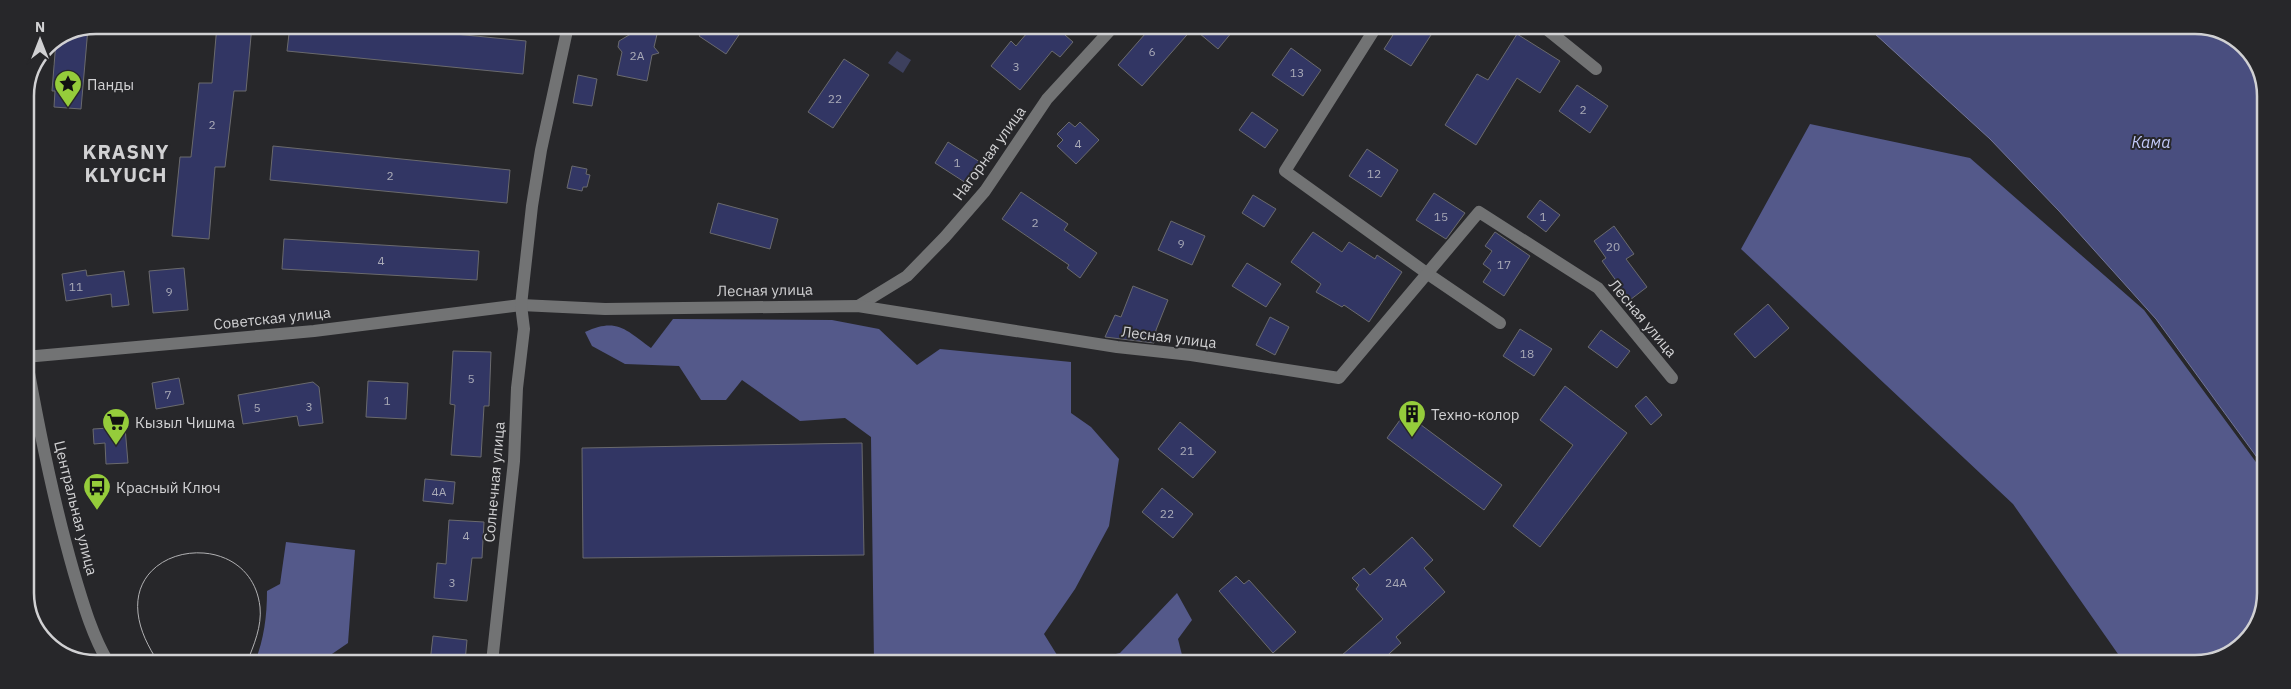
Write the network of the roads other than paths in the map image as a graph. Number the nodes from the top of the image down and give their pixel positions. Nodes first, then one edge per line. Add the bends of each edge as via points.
1 (566, 34) edge
2 (1107, 34) edge
3 (1371, 34) edge
4 (1553, 34) edge
5 (1596, 69) dead end
6 (1428, 274) junction
7 (521, 305) junction
8 (858, 306) junction
9 (1500, 323) dead end
10 (34, 354) edge
11 (1672, 378) dead end
12 (34, 395) edge
13 (105, 655) edge
14 (493, 655) edge

1 - 7 street, Солнечная улица via 541,150
2 - 8 street, Нагорная улица via 1047,99 985,191 945,237 907,276
3 - 6 street via 1285,171
4 - 5 street
6 - 8 street, Лесная улица via 1339,378
6 - 9 street
6 - 11 street, Лесная улица via 1479,212 1598,288
7 - 8 street, Лесная улица via 606,309
7 - 10 street, Советская улица via 314,331
7 - 14 street, Солнечная улица via 524,329 517,388 514,461
12 - 13 street, Центральная улица via 67,547 84,607

